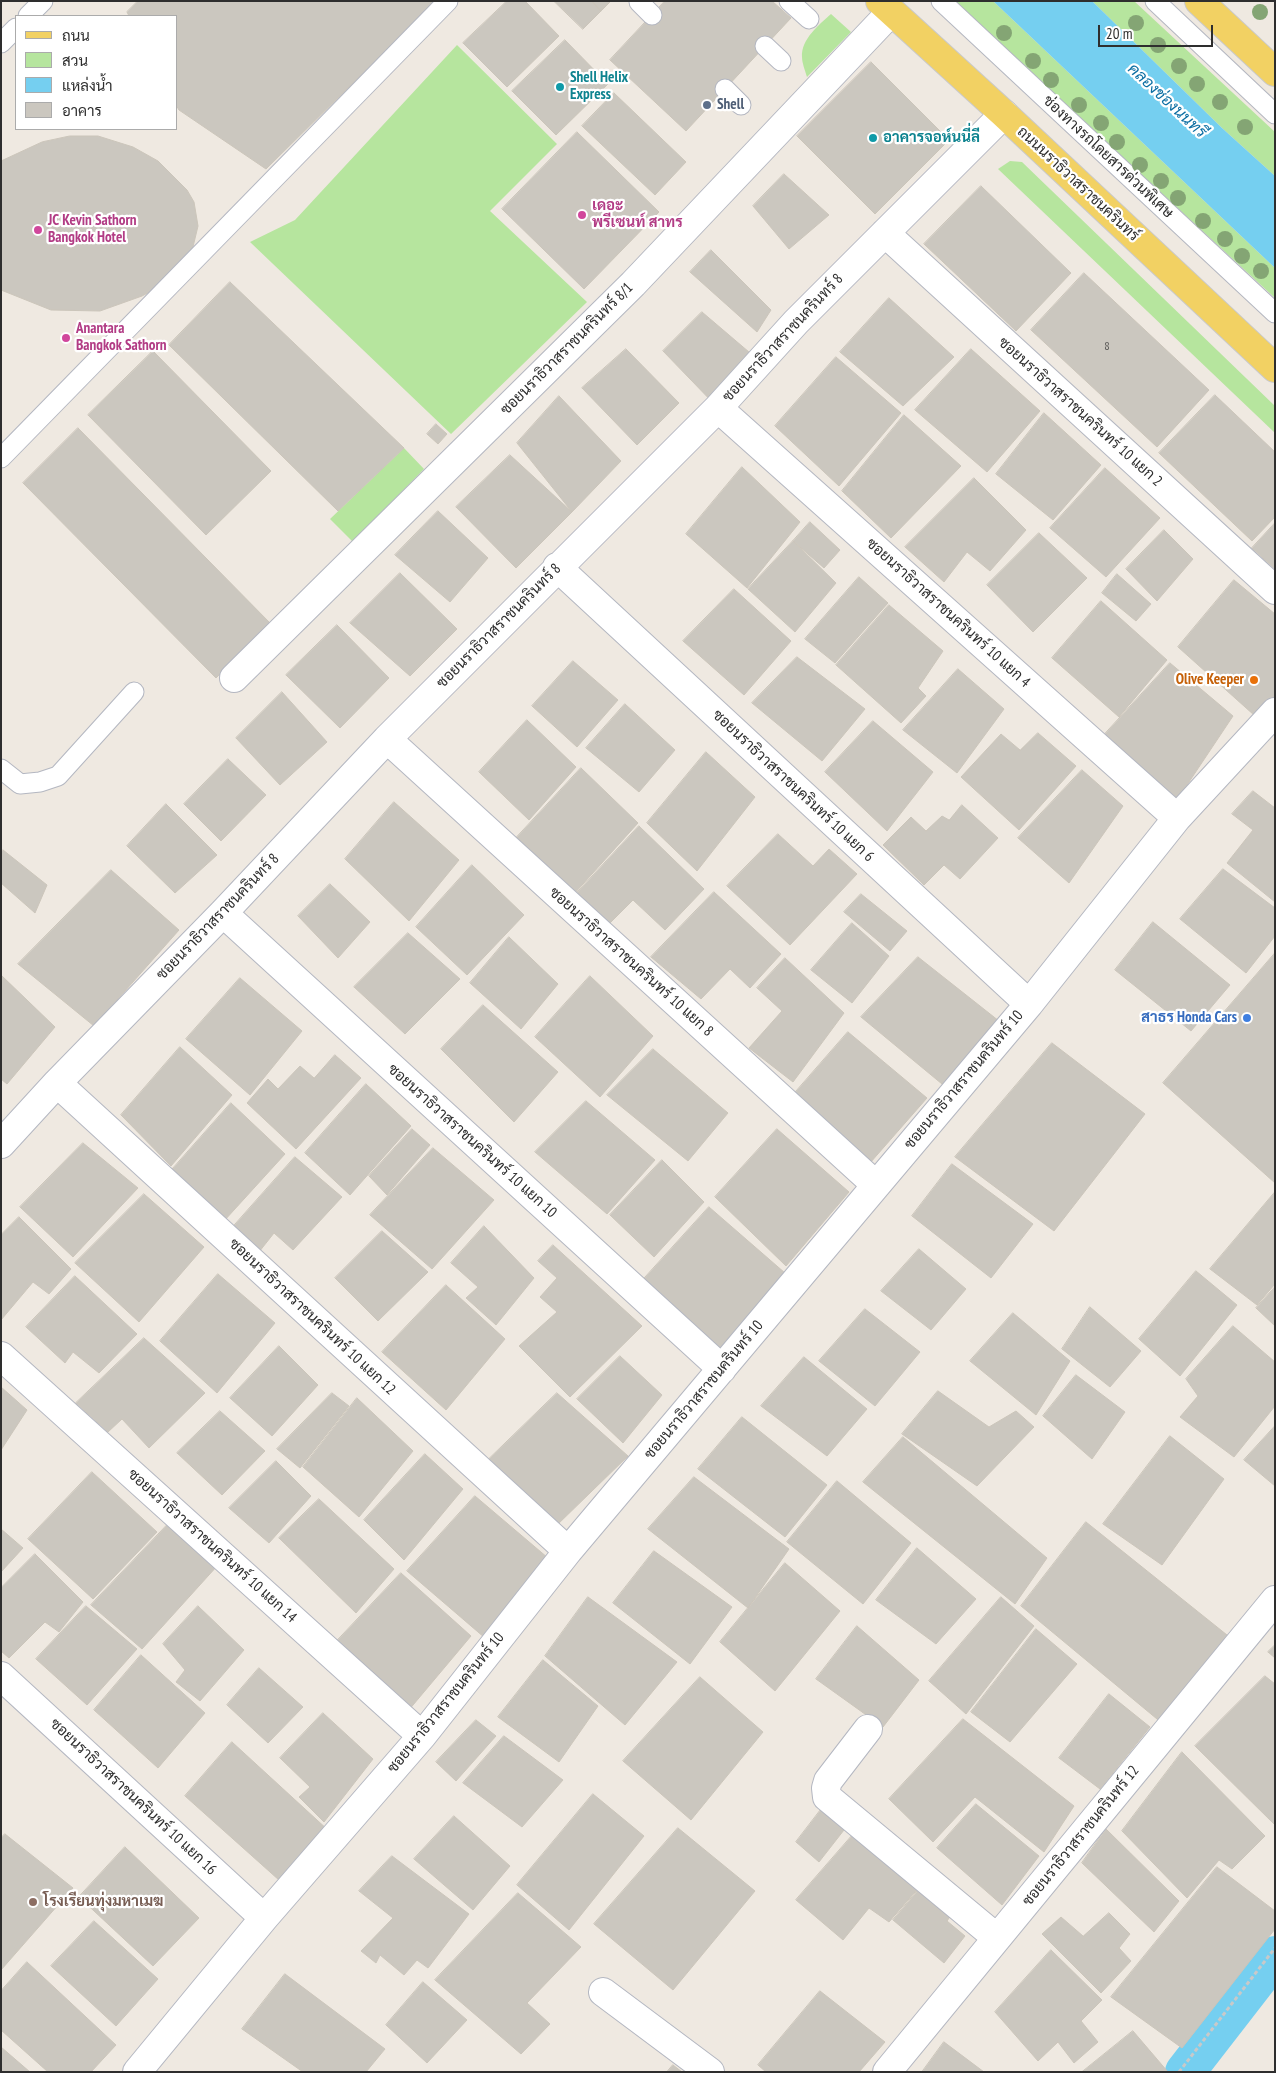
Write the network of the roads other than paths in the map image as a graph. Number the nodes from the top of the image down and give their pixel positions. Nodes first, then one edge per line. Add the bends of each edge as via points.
1 (43, 1) edge
2 (448, 1) edge
3 (789, 1) edge
4 (941, 1) edge
5 (1155, 1) edge
6 (1199, 1) edge
7 (886, 6) edge
8 (29, 15) edge
9 (810, 19) dead end
10 (15, 29) edge
11 (1, 43) edge
12 (765, 46) dead end
13 (782, 60) dead end
14 (1275, 72) edge
15 (725, 89) dead end
16 (741, 105) dead end
17 (1004, 114) junction
18 (1275, 114) edge
19 (885, 232) junction
20 (1275, 313) edge
21 (1275, 368) edge
22 (718, 408) junction
23 (1, 458) edge
24 (557, 567) junction
25 (1275, 590) edge
26 (234, 678) dead end
27 (134, 692) dead end
28 (1275, 712) edge
29 (387, 739) junction
30 (1, 769) edge
31 (1177, 818) junction
32 (223, 914) junction
33 (1029, 1004) junction
34 (57, 1083) junction
35 (1, 1144) edge
36 (876, 1185) junction
37 (1, 1356) edge
38 (722, 1369) junction
39 (568, 1551) junction
40 (1275, 1600) edge
41 (1, 1676) edge
42 (868, 1729) dead end
43 (422, 1736) junction
44 (264, 1918) junction
45 (997, 1938) junction
46 (603, 1992) dead end
47 (137, 2072) edge
48 (710, 2072) edge
49 (887, 2072) edge

1 - 8 lane
2 - 23 lane
3 - 9 lane
4 - 20 lane, ช่องทางรถโดยสารด่วนพิเศษ
5 - 18 lane
6 - 14 main road
7 - 17 main road, ถนนนราธิวาสราชนครินทร์
7 - 26 street, ซอยนราธิวาสราชนครินทร์ 8/1 via 632,284
10 - 11 lane
12 - 13 lane
15 - 16 lane
17 - 19 street, ซอยนราธิวาสราชนครินทร์ 8
17 - 21 main road, ถนนนราธิวาสราชนครินทร์
19 - 22 street, ซอยนราธิวาสราชนครินทร์ 8 via 796,322
19 - 25 street, ซอยนราธิวาสราชนครินทร์ 10 แยก 2
22 - 24 street, ซอยนราธิวาสราชนครินทร์ 8
22 - 31 street, ซอยนราธิวาสราชนครินทร์ 10 แยก 4
24 - 29 street, ซอยนราธิวาสราชนครินทร์ 8
24 - 33 street, ซอยนราธิวาสราชนครินทร์ 10 แยก 6
27 - 30 lane via 58,776 20,784
28 - 31 street, ซอยนราธิวาสราชนครินทร์ 10
29 - 32 street, ซอยนราธิวาสราชนครินทร์ 8
29 - 36 street, ซอยนราธิวาสราชนครินทร์ 10 แยก 8
31 - 33 street, ซอยนราธิวาสราชนครินทร์ 10
32 - 34 street, ซอยนราธิวาสราชนครินทร์ 8
32 - 38 street, ซอยนราธิวาสราชนครินทร์ 10 แยก 10
33 - 36 street, ซอยนราธิวาสราชนครินทร์ 10
34 - 35 street, ซอยนราธิวาสราชนครินทร์ 8
34 - 39 street, ซอยนราธิวาสราชนครินทร์ 10 แยก 12
36 - 38 street, ซอยนราธิวาสราชนครินทร์ 10
37 - 43 street, ซอยนราธิวาสราชนครินทร์ 10 แยก 14
38 - 39 street, ซอยนราธิวาสราชนครินทร์ 10
39 - 43 street, ซอยนราธิวาสราชนครินทร์ 10
40 - 45 street, ซอยนราธิวาสราชนครินทร์ 12
41 - 44 street, ซอยนราธิวาสราชนครินทร์ 10 แยก 16
42 - 45 street via 828,1781 827,1797
43 - 44 street, ซอยนราธิวาสราชนครินทร์ 10
44 - 47 street, ซอยนราธิวาสราชนครินทร์ 10
45 - 49 street, ซอยนราธิวาสราชนครินทร์ 12
46 - 48 street

